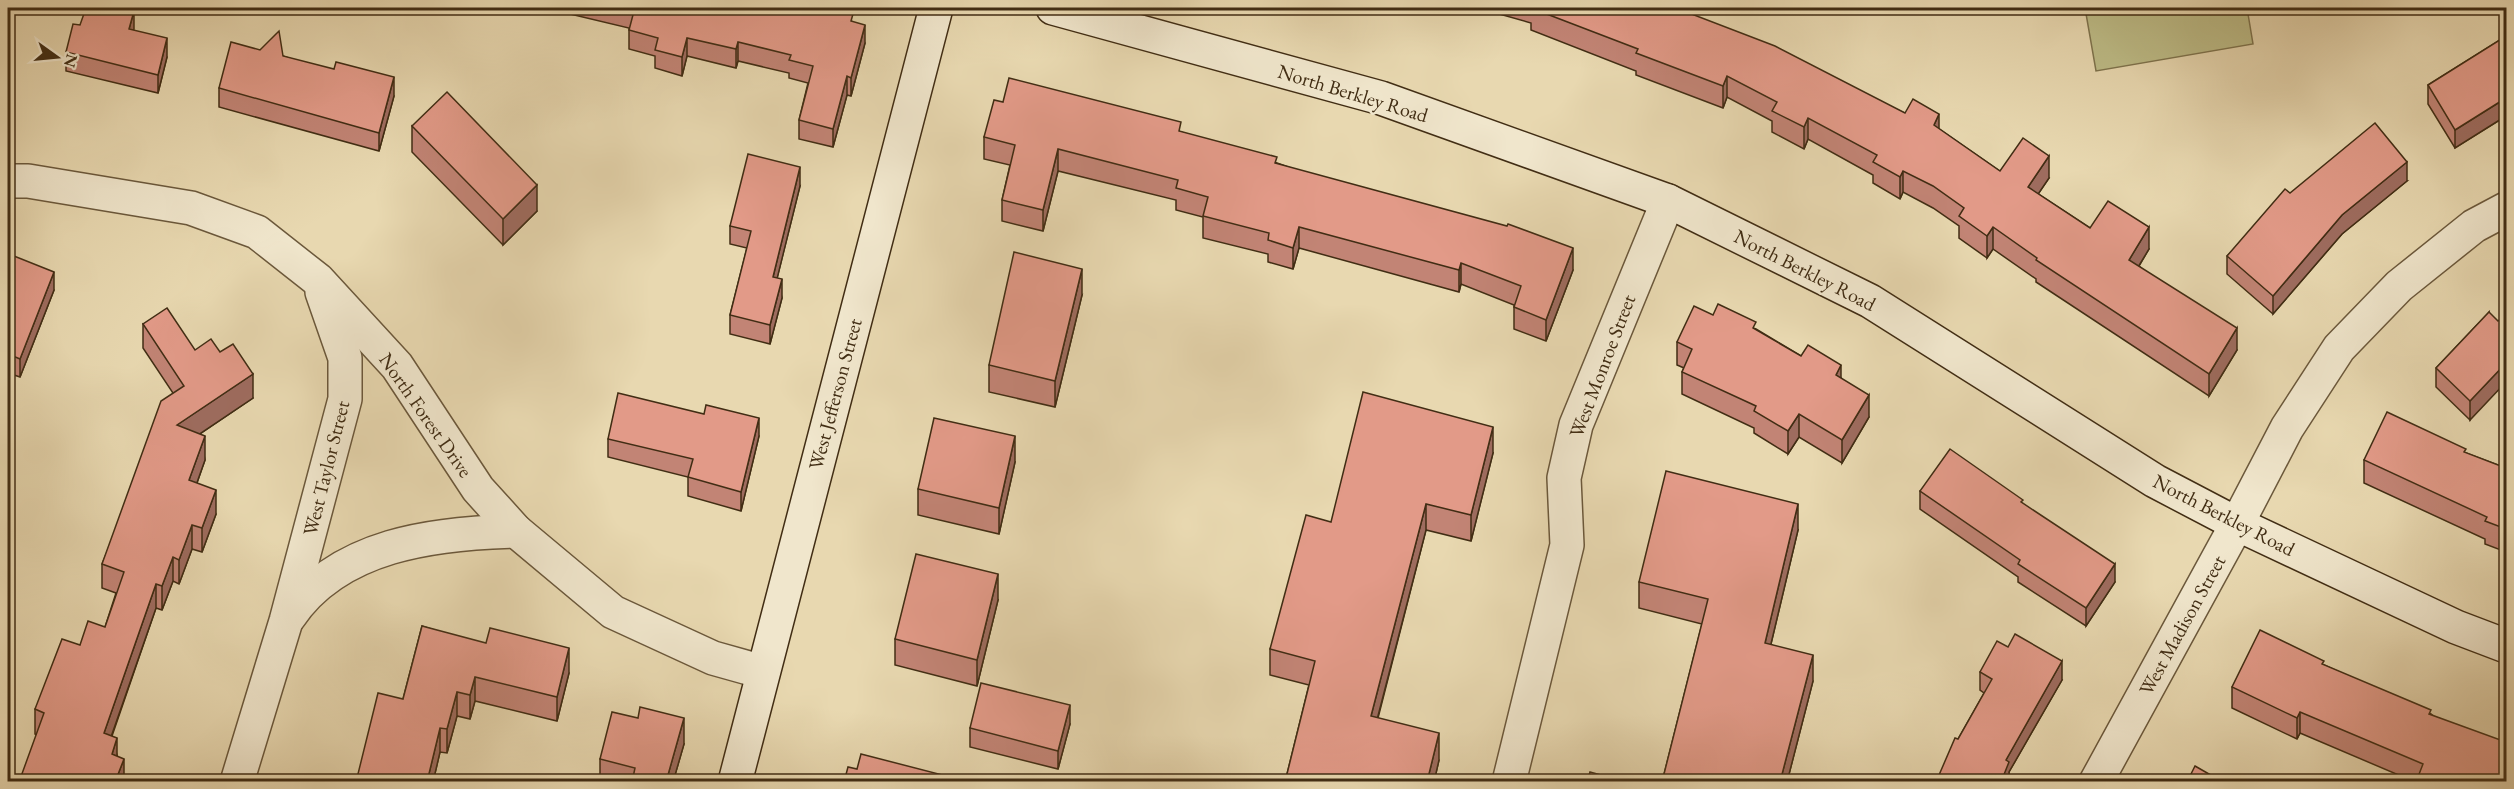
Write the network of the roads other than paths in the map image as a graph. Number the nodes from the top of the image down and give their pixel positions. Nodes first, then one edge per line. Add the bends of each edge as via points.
1 (936, 8) edge
2 (1053, 8) edge
3 (8, 181) edge
4 (1668, 201) junction
5 (2506, 209) edge
6 (318, 280) junction
7 (2238, 524) junction
8 (516, 531) junction
9 (286, 621) junction
10 (2506, 646) edge
11 (762, 672) junction
12 (237, 782) edge
13 (735, 782) edge
14 (1509, 782) edge
15 (2096, 782) edge

1 - 11 street, West Jefferson Street
2 - 4 street, North Berkley Road via 1381,98
3 - 6 street, North Forest Drive via 191,208 257,232
4 - 7 street, North Berkley Road via 1870,301 2155,481
4 - 14 street, West Monroe Street via 1576,425 1564,478 1567,545
5 - 7 street, West Madison Street via 2474,226 2399,286 2339,348 2287,428
6 - 8 street, North Forest Drive via 397,366 478,489
6 - 9 street, West Taylor Street via 345,358 345,399
7 - 10 street, North Berkley Road via 2456,627
7 - 15 street, West Madison Street
8 - 9 street, West Taylor Street via 470,532 392,546 349,563 300,600
8 - 11 street, North Forest Drive via 613,612 713,658
9 - 12 street, West Taylor Street
11 - 13 street, West Jefferson Street

